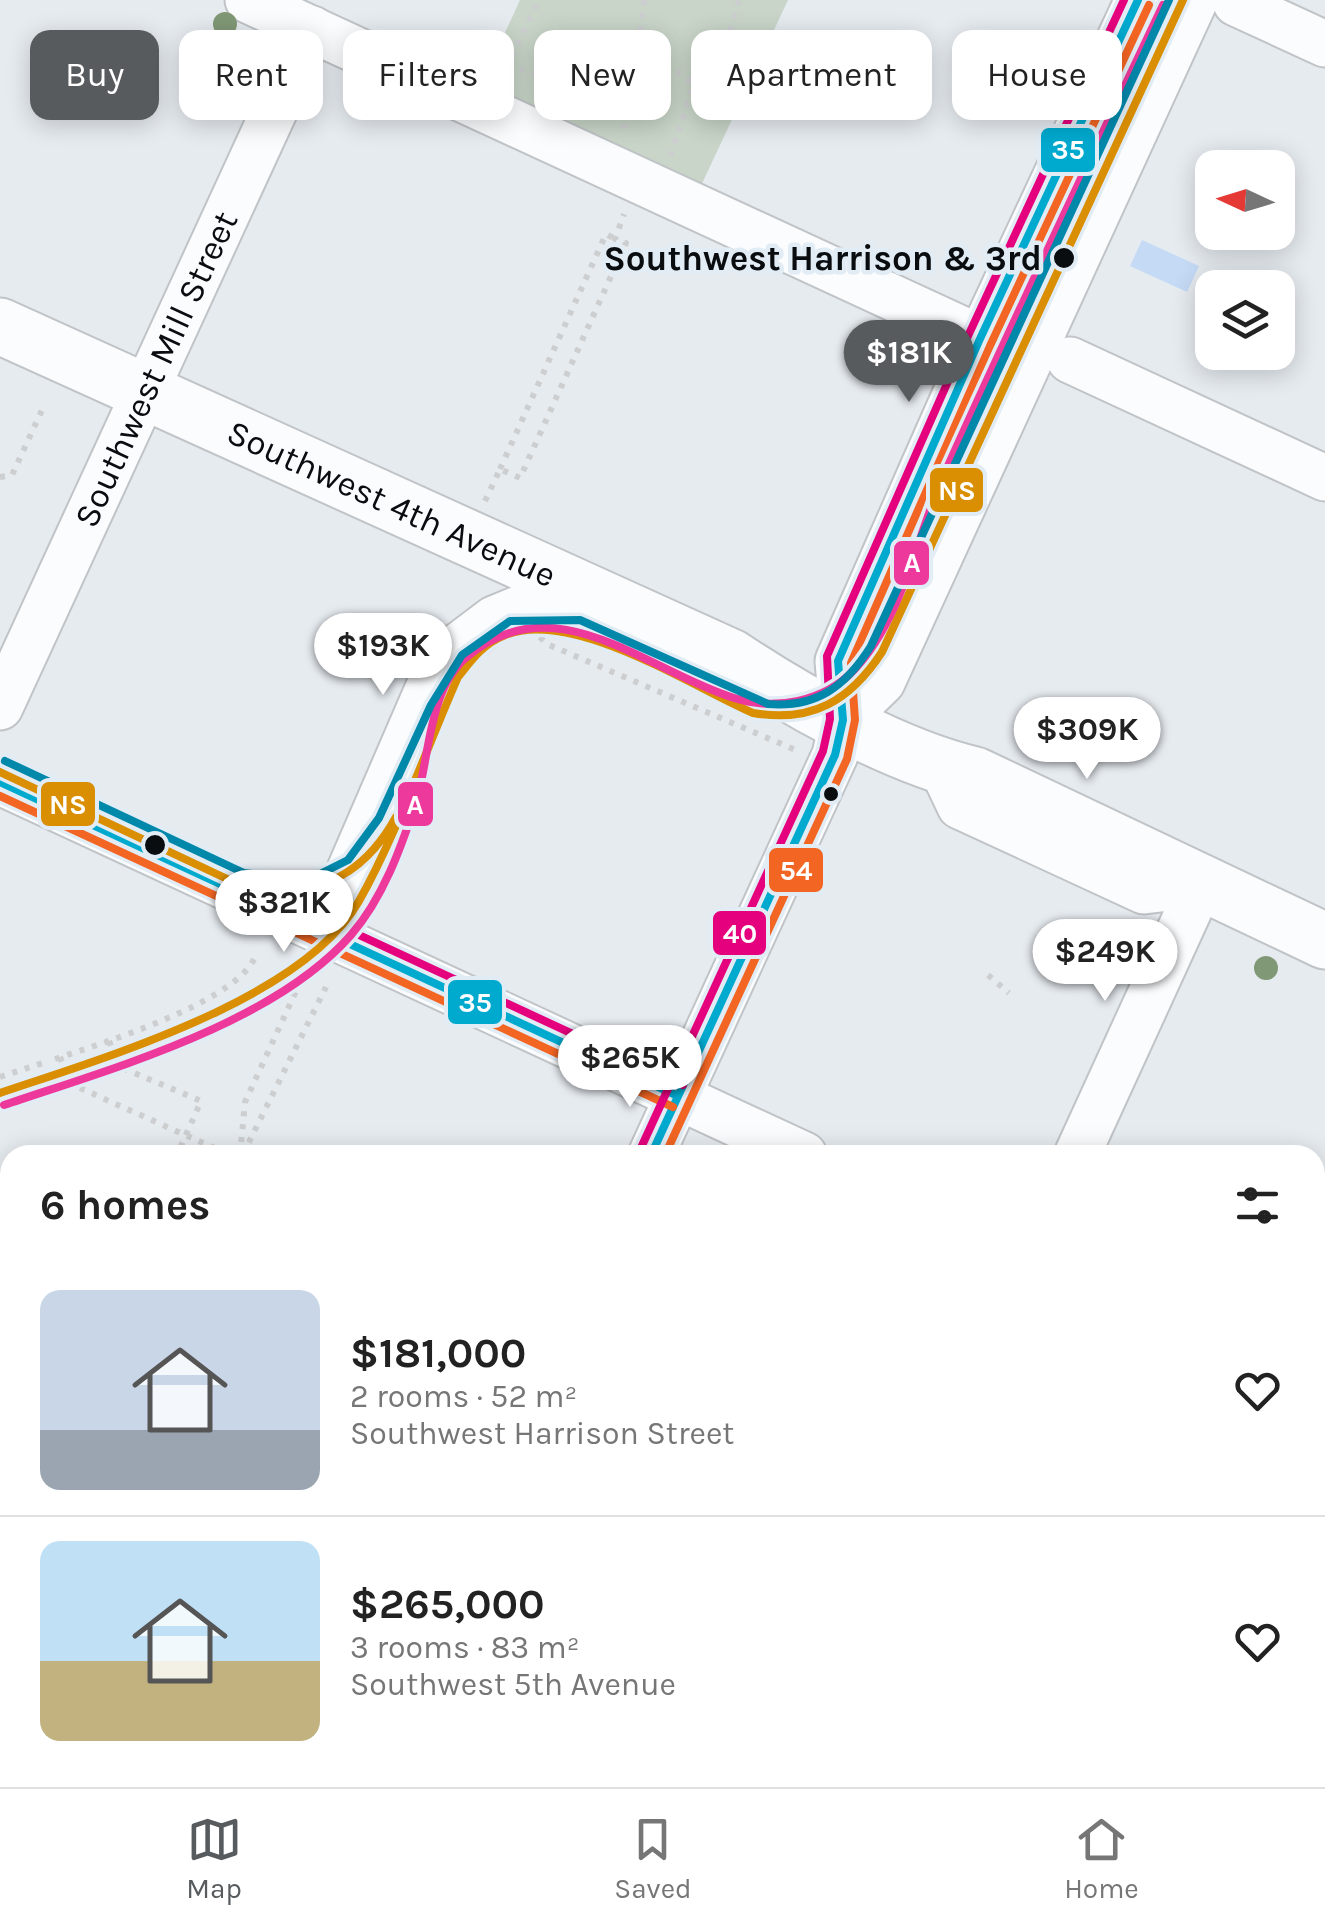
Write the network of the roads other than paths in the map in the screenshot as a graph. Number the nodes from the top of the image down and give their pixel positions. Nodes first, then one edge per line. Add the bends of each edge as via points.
1 (248, 0) edge
2 (1138, 0) edge
3 (1216, 1) edge
4 (312, 30) edge
5 (323, 35) edge
6 (1325, 44) edge
7 (270, 120) edge
8 (0, 326) edge
9 (965, 330) dead end
10 (1070, 360) dead end
11 (145, 390) junction
12 (1325, 478) edge
13 (572, 587) junction
14 (0, 707) edge
15 (842, 720) junction
16 (0, 782) edge
17 (1201, 884) junction
18 (323, 932) junction
19 (1325, 941) edge
20 (678, 1096) junction
21 (655, 1145) edge
22 (783, 1145) edge
23 (1082, 1145) edge

1 - 4 street
2 - 15 street via 838,661
3 - 6 street
3 - 15 street via 882,682
5 - 9 street
7 - 11 street, Southwest Mill Street
8 - 11 main road, Southwest 4th Avenue
10 - 12 street
11 - 13 main road, Southwest 4th Avenue
11 - 14 street, Southwest Mill Street
13 - 15 main road, Southwest 4th Avenue via 731,657 782,692
13 - 18 street via 494,619 441,659
15 - 17 main road, Southwest 4th Avenue via 942,768 975,775
15 - 20 street via 827,774
16 - 18 street
17 - 19 main road, Southwest 4th Avenue
17 - 23 street
18 - 20 street
20 - 21 street
20 - 22 street

